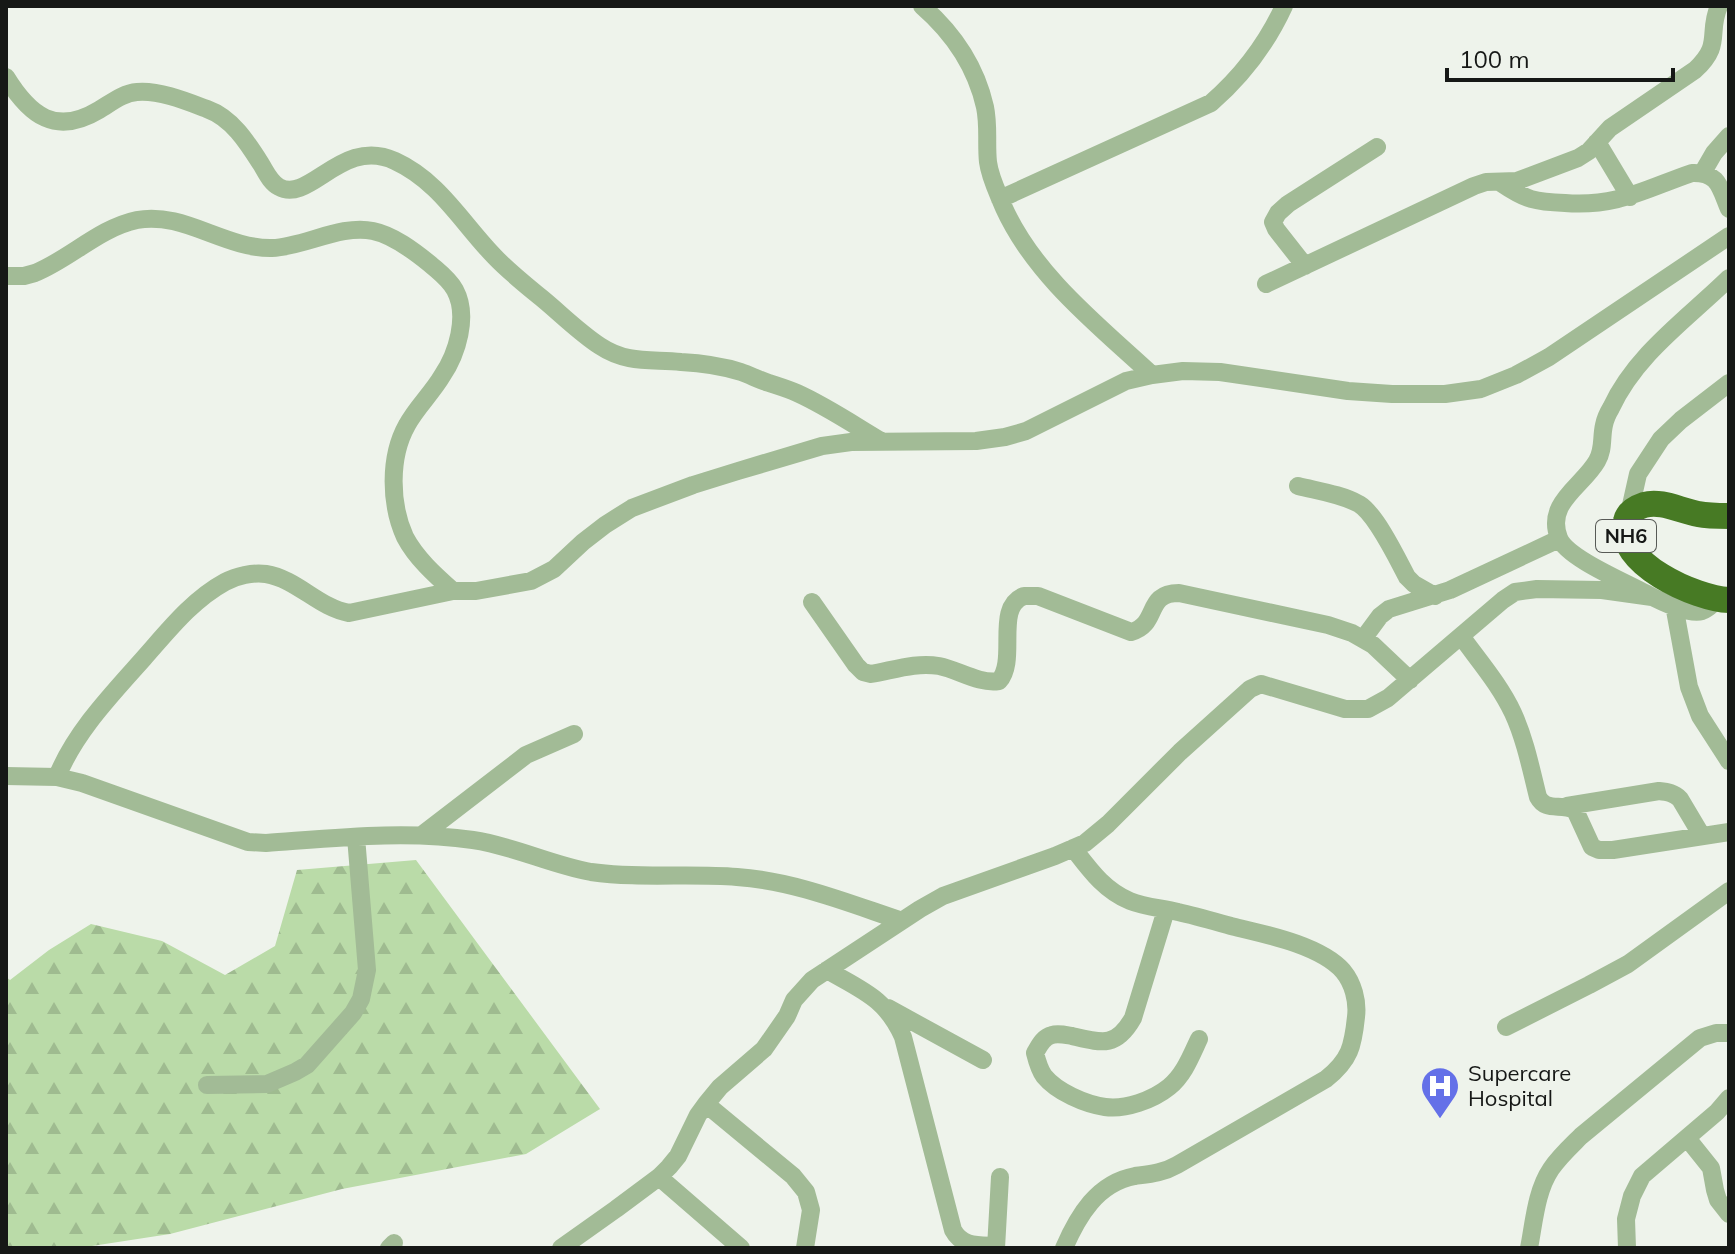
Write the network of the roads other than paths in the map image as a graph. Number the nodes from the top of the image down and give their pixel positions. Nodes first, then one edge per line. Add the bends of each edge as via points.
1 (922, 6) edge
2 (1284, 6) edge
3 (1721, 14) edge
4 (6, 77) edge
5 (1729, 136) edge
6 (1597, 142) junction
7 (1377, 147) dead end
8 (1703, 172) junction
9 (1501, 183) junction
10 (1630, 197) junction
11 (1000, 199) junction
12 (1729, 209) edge
13 (1729, 236) edge
14 (1305, 266) junction
15 (6, 276) edge
16 (1729, 278) edge
17 (1266, 284) dead end
18 (1152, 375) junction
19 (1729, 383) edge
20 (884, 442) junction
21 (1298, 486) dead end
22 (1629, 514) junction
23 (1729, 516) edge
24 (1559, 539) junction
25 (453, 591) junction
26 (1435, 596) junction
27 (1652, 597) junction
28 (1723, 600) edge
29 (812, 602) dead end
30 (1674, 605) junction
31 (1461, 636) junction
32 (1363, 639) junction
33 (1410, 680) junction
34 (574, 734) dead end
35 (1729, 761) edge
36 (6, 776) edge
37 (57, 777) junction
38 (1567, 806) junction
39 (1729, 832) edge
40 (422, 835) junction
41 (1702, 836) junction
42 (356, 837) junction
43 (1073, 848) junction
44 (1729, 891) edge
45 (1166, 910) junction
46 (902, 921) junction
47 (827, 970) junction
48 (885, 1007) junction
49 (1506, 1027) dead end
50 (1729, 1033) edge
51 (1199, 1039) dead end
52 (983, 1060) dead end
53 (207, 1085) dead end
54 (1729, 1098) edge
55 (706, 1104) junction
56 (1687, 1138) junction
57 (659, 1177) junction
58 (1000, 1177) dead end
59 (1729, 1214) edge
60 (996, 1247) edge
61 (561, 1248) edge
62 (741, 1248) edge
63 (805, 1248) edge
64 (1064, 1248) edge
65 (1529, 1248) edge
66 (1627, 1248) edge

1 - 11 street via 961,47 975,77 985,106 988,162
2 - 11 street via 1245,68 1211,103
3 - 6 street via 1706,60
4 - 20 street via 30,108 64,123 136,92 211,110 230,122 280,188 305,186 357,156 393,159 425,179 495,258 600,346 644,361 741,372 796,392
5 - 8 street
6 - 9 street via 1578,158
6 - 10 street
7 - 14 street via 1278,213 1276,229
8 - 10 street
8 - 12 street via 1712,175
9 - 10 street via 1541,202 1587,205
9 - 14 street via 1474,186
11 - 18 street via 1040,266
13 - 18 street via 1549,357 1481,389 1392,394 1220,372
14 - 17 street
15 - 25 street via 35,273 120,225 154,219 272,248 373,231 420,256 449,281 461,319 451,362 406,426 396,454 394,485 405,536
16 - 24 street via 1653,348 1623,387 1604,425 1596,462 1560,503
18 - 20 street via 1126,381 1005,437
19 - 22 street via 1661,439 1638,474
20 - 25 street via 822,446 693,485 632,508 531,581
21 - 26 street via 1362,506 1407,577
22 - 23 highway, NH6 via 1656,504
22 - 28 highway, NH6 via 1626,536 1654,571 1686,590
24 - 26 street
24 - 27 street via 1572,554
25 - 37 street via 349,613 266,574 225,582 177,621 129,675 79,736
26 - 32 street via 1389,609
27 - 30 street
27 - 31 street via 1602,590 1515,592
28 - 30 street via 1691,612
29 - 32 street via 863,672 935,665 989,683 1005,675 1008,612 1025,596 1038,596 1131,632 1147,622 1157,600 1179,593 1328,625
30 - 35 street via 1689,687 1700,716
31 - 33 street
31 - 38 street via 1514,715 1542,804
32 - 33 street
33 - 43 street via 1368,709 1345,709 1261,684 1250,689 1102,830
34 - 40 street via 518,760
36 - 37 street
37 - 42 street via 248,842
38 - 41 street via 1668,792 1680,799
38 - 41 street via 1575,810 1592,847 1599,850
39 - 41 street
40 - 42 street
40 - 46 street via 497,844 591,872 770,880
42 - 53 street via 367,970 353,1013 295,1072 267,1084
43 - 45 street via 1097,880 1114,892
43 - 46 street via 943,896
44 - 49 street via 1628,964
45 - 51 street via 1126,1031 1101,1043 1051,1035 1035,1053 1037,1063 1054,1085 1076,1098 1114,1107 1170,1087
45 - 64 street via 1290,941 1331,960 1352,987 1357,1007 1354,1039 1348,1056 1326,1079 1165,1172 1117,1181 1101,1191 1078,1216
46 - 47 street
47 - 48 street
47 - 55 street via 794,1000 764,1049
48 - 52 street
48 - 60 street via 903,1037 953,1230 965,1243
50 - 65 street via 1700,1038 1563,1154 1542,1187
54 - 56 street
55 - 57 street via 678,1156
55 - 63 street via 806,1192 811,1210
56 - 59 street via 1711,1168 1718,1200
56 - 66 street via 1642,1176 1626,1219
57 - 61 street
57 - 62 street
58 - 60 street

